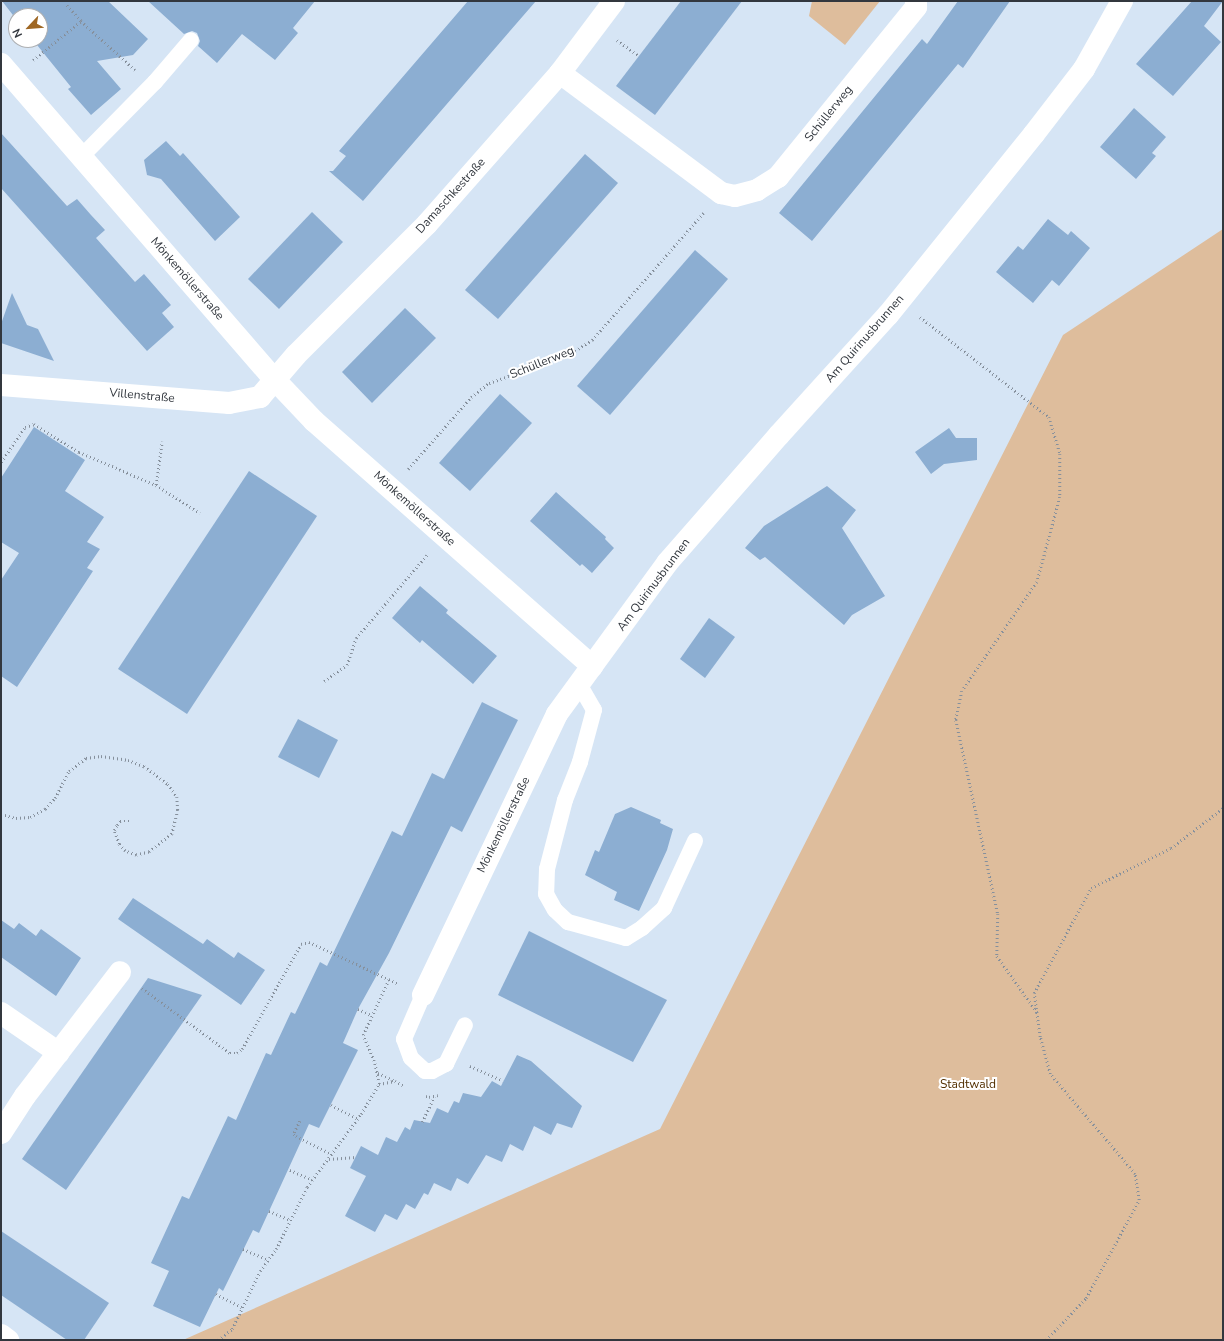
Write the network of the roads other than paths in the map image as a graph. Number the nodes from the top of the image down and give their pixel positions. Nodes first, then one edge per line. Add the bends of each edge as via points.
1 (614, 1) edge
2 (916, 1) edge
3 (1122, 1) edge
4 (191, 40) dead end
5 (6, 70) edge
6 (560, 73) junction
7 (82, 156) junction
8 (276, 381) junction
9 (1, 385) edge
10 (592, 666) junction
11 (579, 684) junction
12 (695, 841) dead end
13 (120, 972) road end
14 (423, 996) joint
15 (1, 1013) edge
16 (465, 1025) dead end
17 (59, 1053) junction
18 (1, 1133) edge
19 (1, 1335) edge
20 (8, 1340) edge

1 - 6 street, Damaschkestraße
2 - 6 street, Schüllerweg via 916,7 778,177 757,190 735,196 721,193
3 - 10 street, Am Quirinusbrunnen via 1084,69 899,301 667,563
4 - 7 lane via 151,87
5 - 7 street, Mönkemöllerstraße
6 - 8 street, Damaschkestraße via 427,224 296,355
7 - 8 street, Mönkemöllerstraße
8 - 9 street, Villenstraße via 260,397 229,404
8 - 10 street, Mönkemöllerstraße via 314,421
10 - 11 street, Mönkemöllerstraße
11 - 12 lane via 594,710 580,762 565,800 547,869 546,894 555,910 568,922 626,938 642,928 664,908
11 - 14 street, Mönkemöllerstraße via 557,714
13 - 17 street
14 - 16 lane via 404,1039 411,1058 425,1071 438,1069 446,1064
15 - 17 street
17 - 18 street via 25,1096
19 - 20 street

